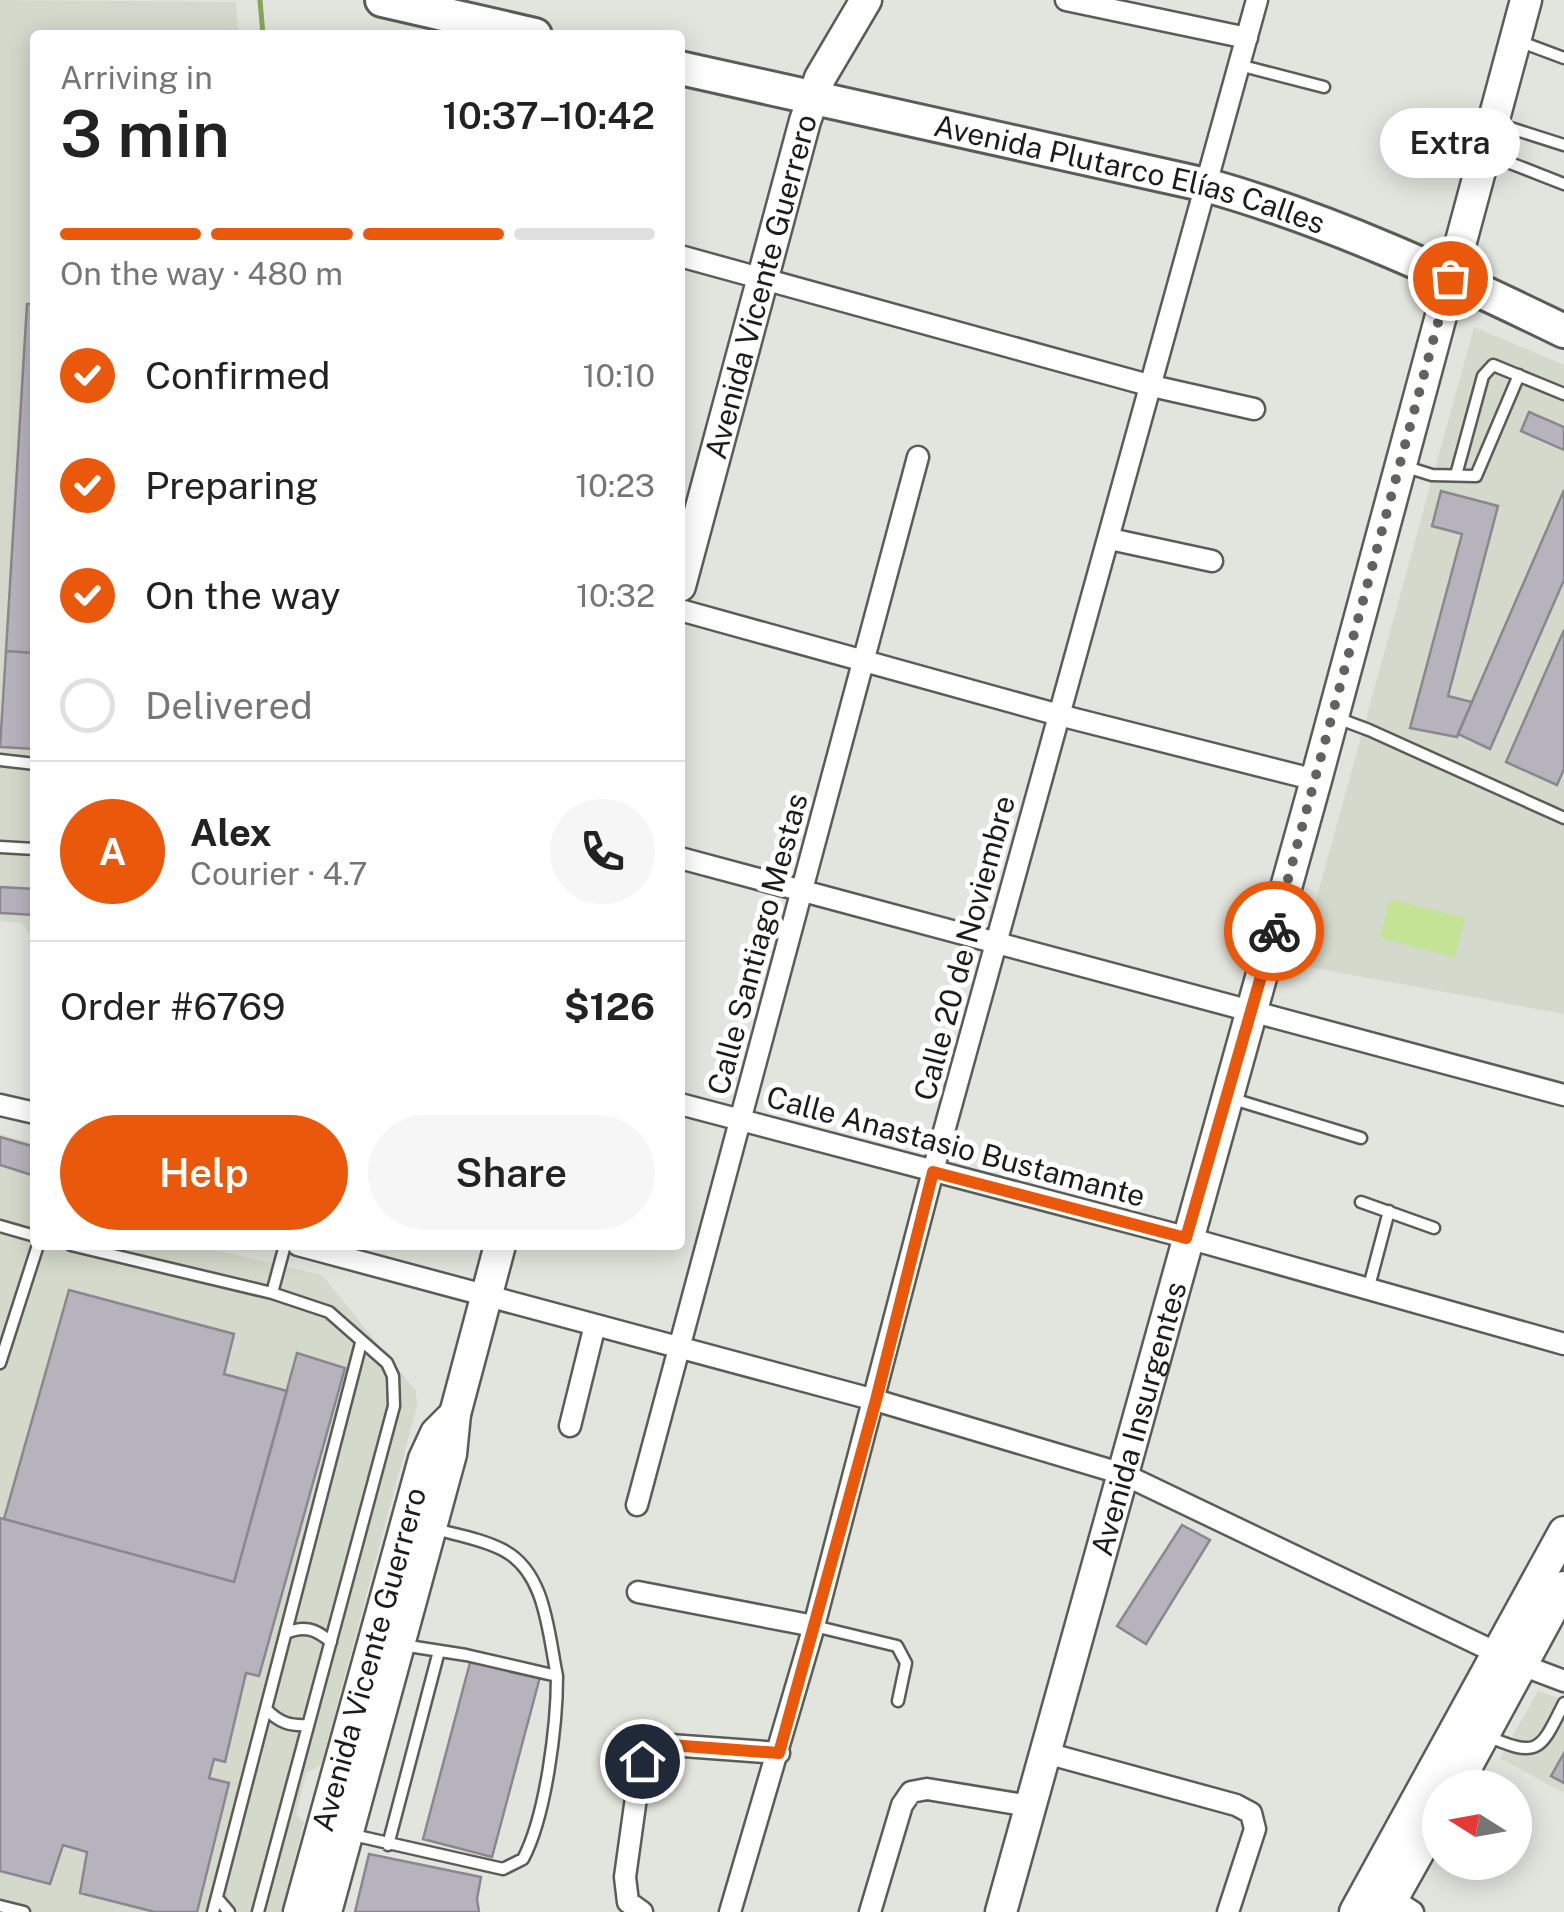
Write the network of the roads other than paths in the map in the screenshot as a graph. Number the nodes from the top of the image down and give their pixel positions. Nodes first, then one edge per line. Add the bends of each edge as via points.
1 (382, 0) edge
2 (866, 0) edge
3 (1066, 0) edge
4 (1257, 0) edge
5 (1526, 0) edge
6 (506, 30) edge
7 (1247, 38) junction
8 (1515, 40) junction
9 (1564, 58) edge
10 (1240, 65) junction
11 (685, 69) edge
12 (1324, 87) dead end
13 (812, 98) junction
14 (1494, 122) junction
15 (1564, 145) edge
16 (1486, 154) junction
17 (1206, 184) junction
18 (1564, 184) edge
19 (685, 257) edge
20 (765, 277) junction
21 (1450, 278) junction
22 (1564, 331) edge
23 (1519, 375) junction
24 (1152, 386) junction
25 (1564, 394) edge
26 (1254, 409) dead end
27 (918, 457) dead end
28 (1400, 465) junction
29 (1456, 475) junction
30 (1110, 539) junction
31 (1212, 561) dead end
32 (685, 568) edge
33 (685, 611) edge
34 (866, 662) junction
35 (1059, 715) junction
36 (1332, 717) junction
37 (0, 760) edge
38 (30, 763) edge
39 (1316, 780) junction
40 (1564, 818) edge
41 (0, 847) edge
42 (30, 849) edge
43 (685, 859) edge
44 (801, 892) junction
45 (996, 942) junction
46 (1252, 1010) junction
47 (1564, 1095) edge
48 (1227, 1098) junction
49 (0, 1105) edge
50 (685, 1105) edge
51 (30, 1111) edge
52 (741, 1120) junction
53 (1362, 1138) dead end
54 (933, 1172) junction
55 (1361, 1202) dead end
56 (1389, 1211) junction
57 (0, 1226) edge
58 (1434, 1228) dead end
59 (30, 1235) edge
60 (1186, 1238) junction
61 (36, 1250) edge
62 (92, 1250) edge
63 (284, 1250) edge
64 (316, 1250) edge
65 (499, 1250) edge
66 (1368, 1291) junction
67 (272, 1293) junction
68 (486, 1296) junction
69 (596, 1325) junction
70 (361, 1343) junction
71 (1564, 1344) edge
72 (680, 1347) junction
73 (0, 1363) edge
74 (876, 1400) junction
75 (455, 1414) junction
76 (570, 1426) dead end
77 (1123, 1474) junction
78 (637, 1504) dead end
79 (431, 1528) junction
80 (1564, 1532) edge
81 (1564, 1587) edge
82 (638, 1592) dead end
83 (814, 1626) junction
84 (286, 1634) junction
85 (330, 1642) junction
86 (387, 1642) junction
87 (439, 1651) junction
88 (1510, 1659) junction
89 (556, 1676) junction
90 (1564, 1681) edge
91 (898, 1701) dead end
92 (1564, 1703) edge
93 (267, 1710) junction
94 (308, 1725) junction
95 (1484, 1734) junction
96 (779, 1753) junction
97 (1046, 1753) junction
98 (1465, 1770) edge
99 (1030, 1806) junction
100 (347, 1834) junction
101 (388, 1844) junction
102 (1422, 1845) edge
103 (216, 1898) junction
104 (1390, 1901) edge
105 (0, 1906) edge
106 (24, 1912) edge
107 (213, 1912) edge
108 (229, 1912) edge
109 (258, 1912) edge
110 (299, 1912) edge
111 (326, 1912) edge
112 (642, 1912) edge
113 (730, 1912) edge
114 (870, 1912) edge
115 (1002, 1912) edge
116 (1228, 1912) edge
117 (1354, 1912) edge

1 - 6 main road
2 - 13 street, Avenida Vicente Guerrero
3 - 7 street
4 - 7 street, Calle 20 de Noviembre
5 - 8 street, Avenida Insurgentes
7 - 10 street, Calle 20 de Noviembre
8 - 9 lane
8 - 14 street, Avenida Insurgentes
10 - 12 lane
10 - 17 street, Calle 20 de Noviembre
11 - 13 main road, Avenida Plutarco Elías Calles
13 - 17 main road, Avenida Plutarco Elías Calles
13 - 20 street, Avenida Vicente Guerrero
14 - 15 lane
14 - 16 street, Avenida Insurgentes
16 - 18 lane
16 - 21 street, Avenida Insurgentes
17 - 21 main road, Avenida Plutarco Elías Calles via 1294,212
17 - 24 street, Calle 20 de Noviembre
19 - 20 street
20 - 24 street
20 - 32 street, Avenida Vicente Guerrero
21 - 22 main road, Avenida Plutarco Elías Calles
21 - 28 street, Avenida Insurgentes
23 - 25 lane
23 - 29 lane via 1476,476
23 - 29 lane via 1493,366 1483,376
24 - 26 street
24 - 30 street, Calle 20 de Noviembre
27 - 34 street, Calle Santiago Mestas
28 - 29 lane
28 - 36 street, Avenida Insurgentes
30 - 31 street
30 - 35 street, Calle 20 de Noviembre
33 - 34 street
34 - 35 street
34 - 44 street, Calle Santiago Mestas
35 - 39 street
35 - 45 street, Calle 20 de Noviembre
36 - 39 street, Avenida Insurgentes
36 - 40 lane
37 - 38 lane
39 - 46 street, Avenida Insurgentes
41 - 42 lane
43 - 44 street
44 - 45 street
44 - 52 street, Calle Santiago Mestas
45 - 46 street
45 - 54 street, Calle 20 de Noviembre
46 - 47 street
46 - 48 street, Avenida Insurgentes
48 - 53 lane
48 - 60 street, Avenida Insurgentes
49 - 51 street
50 - 52 street, Calle Anastasio Bustamante
52 - 54 street, Calle Anastasio Bustamante
52 - 72 street, Calle Santiago Mestas
54 - 60 street, Calle Anastasio Bustamante
54 - 74 street, Calle 20 de Noviembre
55 - 56 lane
56 - 58 lane
56 - 66 lane
57 - 59 lane
60 - 66 street, Calle Anastasio Bustamante
60 - 77 street, Avenida Insurgentes
61 - 73 lane
62 - 67 lane
63 - 67 lane
64 - 68 street
65 - 68 street, Avenida Vicente Guerrero
66 - 71 street, Calle Anastasio Bustamante
67 - 70 lane via 329,1312
68 - 69 street
68 - 75 street, Avenida Vicente Guerrero
69 - 72 street
69 - 76 street
70 - 84 lane
70 - 85 lane via 387,1363 394,1406
72 - 74 street
72 - 78 street, Calle Santiago Mestas
74 - 77 street
74 - 83 street, Calle 20 de Noviembre
75 - 79 street, Avenida Vicente Guerrero
75 - 86 street, Avenida Vicente Guerrero via 424,1458
77 - 88 street
77 - 97 street, Avenida Insurgentes
79 - 86 street, Avenida Vicente Guerrero
79 - 89 lane via 485,1542 522,1563 539,1596
80 - 88 street
81 - 88 street
82 - 83 street
83 - 91 lane via 897,1646 906,1663
83 - 96 street, Calle 20 de Noviembre
84 - 85 lane via 301,1627
84 - 93 lane
85 - 94 lane
86 - 87 lane
86 - 100 street, Avenida Vicente Guerrero
86 - 110 street, Avenida Vicente Guerrero
87 - 89 lane
87 - 101 lane
88 - 90 street
88 - 95 street
88 - 104 street
89 - 101 lane via 557,1709 537,1822 523,1859 488,1868
92 - 95 lane via 1536,1748
93 - 94 lane via 278,1721
93 - 103 lane
94 - 109 lane
95 - 98 street
96 - 112 street via 670,1745 646,1753 625,1877 628,1902
96 - 113 street, Calle 20 de Noviembre
97 - 99 street, Avenida Insurgentes
97 - 116 street via 1251,1813 1255,1829
99 - 114 street via 918,1789 898,1816
99 - 115 street, Avenida Insurgentes
100 - 101 lane
100 - 111 street, Avenida Vicente Guerrero
102 - 104 street
103 - 107 lane
103 - 108 lane
104 - 117 street
105 - 106 lane

